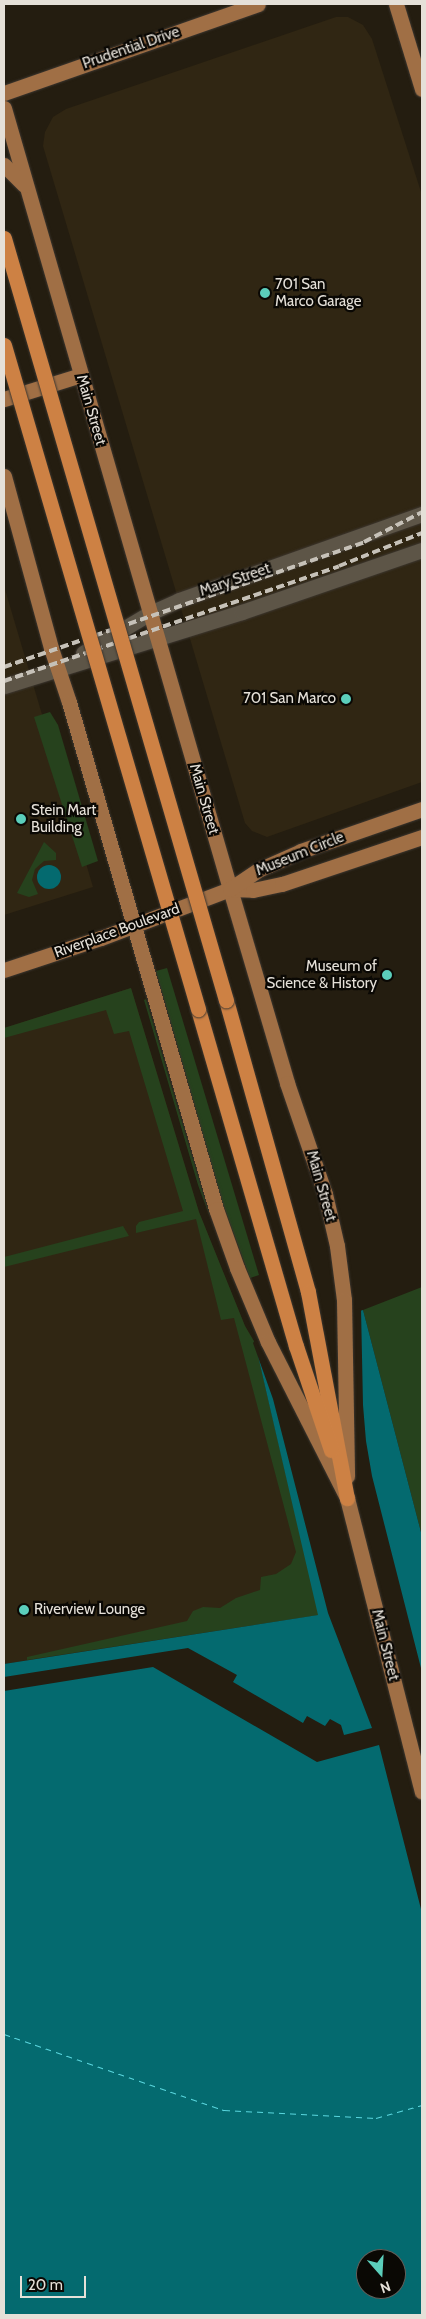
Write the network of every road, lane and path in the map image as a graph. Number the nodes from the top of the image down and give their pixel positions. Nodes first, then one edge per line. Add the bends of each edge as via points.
1 (258, 4) edge
2 (396, 4) edge
3 (422, 90) edge
4 (4, 93) edge
5 (4, 108) edge
6 (4, 165) edge
7 (28, 191) junction
8 (4, 238) edge
9 (4, 345) edge
10 (81, 375) junction
11 (4, 399) edge
12 (4, 476) edge
13 (422, 514) edge
14 (422, 550) edge
15 (150, 614) junction
16 (157, 638) junction
17 (58, 668) junction
18 (4, 686) edge
19 (422, 809) edge
20 (422, 837) edge
21 (230, 889) junction
22 (135, 925) junction
23 (4, 970) edge
24 (347, 1498) junction
25 (422, 1792) edge

1 - 4 main road, Prudential Drive
2 - 3 main road
5 - 7 main road, Main Street
6 - 7 main road
7 - 10 main road, Main Street
8 - 24 highway, bridge via 296,1246 312,1309
9 - 24 highway, bridge via 287,1315
10 - 11 main road
10 - 15 main road, Main Street
12 - 17 main road, Main Street
13 - 15 street, Mary Street via 191,595
14 - 16 street, Mary Street
15 - 16 main road, Main Street
15 - 17 street, Mary Street
16 - 17 street, Mary Street
16 - 21 main road, Main Street
17 - 18 street, Mary Street
17 - 22 main road, Main Street
19 - 21 main road, Museum Circle via 301,850 258,870
20 - 21 main road, Museum Circle via 289,883 253,890
21 - 22 main road, Riverplace Boulevard
21 - 24 main road, Main Street via 289,1089 325,1194 337,1246 344,1300
22 - 23 main road, Riverplace Boulevard
22 - 24 main road, Main Street via 216,1209 260,1322
24 - 25 main road, Main Street

